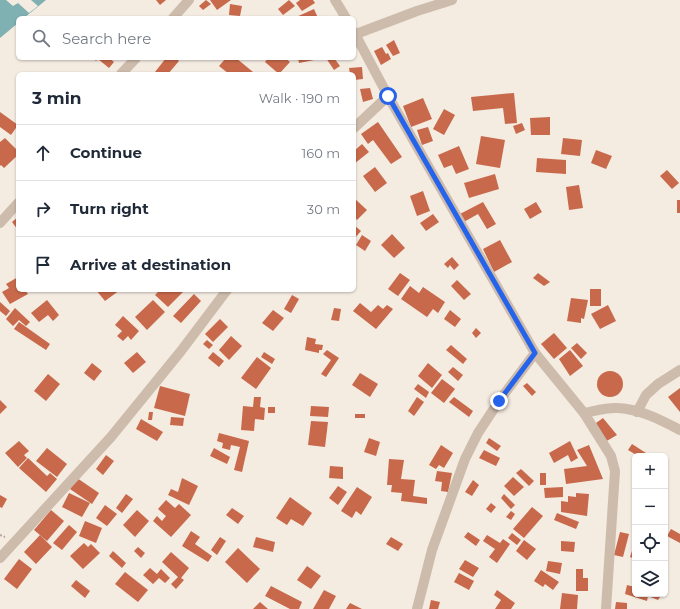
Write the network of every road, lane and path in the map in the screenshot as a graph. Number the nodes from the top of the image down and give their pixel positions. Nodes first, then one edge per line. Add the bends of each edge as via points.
1 (189, 0) edge
2 (335, 0) edge
3 (452, 0) edge
4 (175, 16) edge
5 (345, 16) edge
6 (356, 33) edge
7 (356, 35) edge
8 (134, 60) edge
9 (123, 72) edge
10 (388, 96) junction
11 (356, 126) edge
12 (16, 205) edge
13 (0, 223) edge
14 (225, 292) edge
15 (535, 353) junction
16 (680, 370) edge
17 (637, 412) junction
18 (584, 413) junction
19 (680, 430) edge
20 (0, 558) edge
21 (418, 609) edge
22 (606, 609) edge

1 - 4 street
2 - 5 street
3 - 6 street
7 - 10 street
8 - 9 street
10 - 11 street
10 - 15 street
12 - 13 street
14 - 20 street via 111,437
15 - 18 street
15 - 21 street via 499,401 465,459 432,550
16 - 17 street via 646,395
17 - 18 street via 617,408
17 - 19 street via 657,418
18 - 22 street via 611,456 615,470

